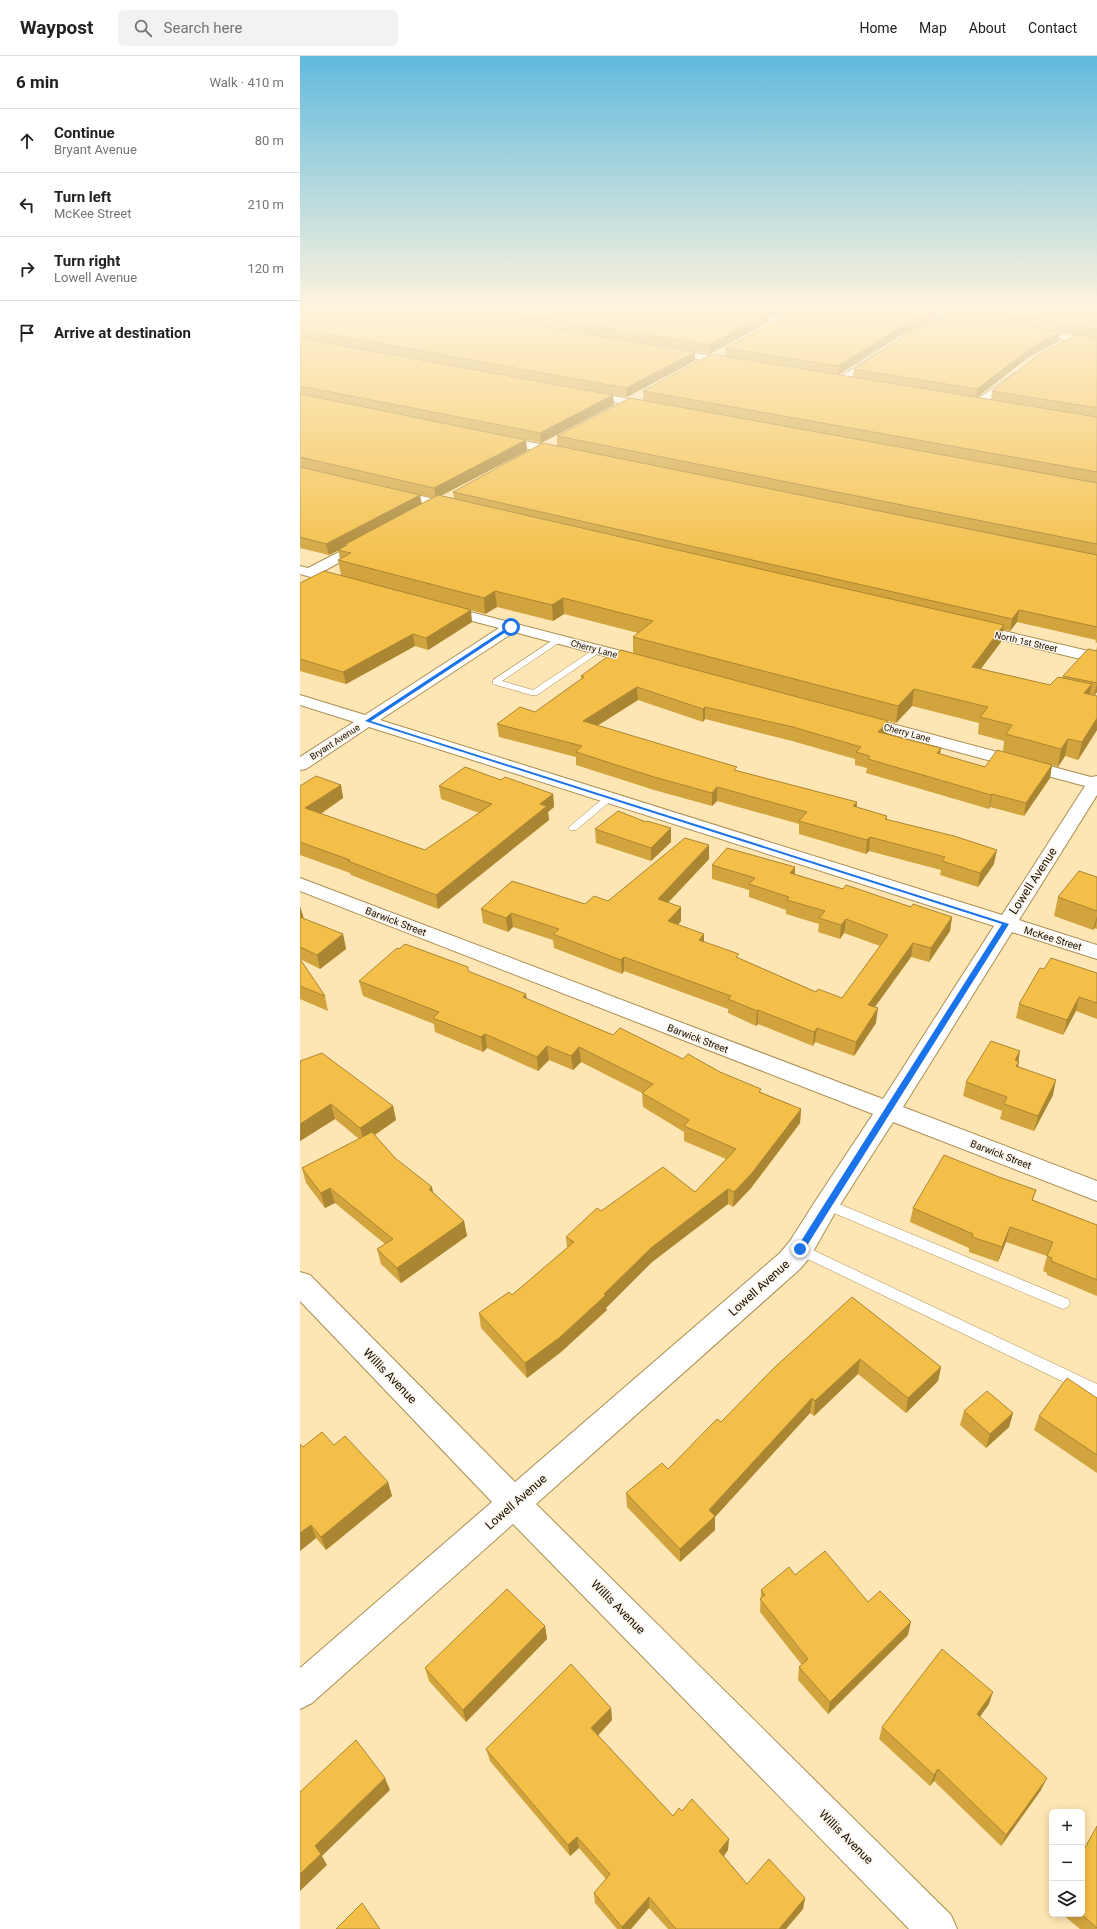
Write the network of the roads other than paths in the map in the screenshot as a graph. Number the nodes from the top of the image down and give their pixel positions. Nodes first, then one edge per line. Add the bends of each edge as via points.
1 (589, 394) edge
2 (642, 394) edge
3 (988, 394) edge
4 (629, 401) junction
5 (995, 406) edge
6 (660, 407) edge
7 (609, 412) edge
8 (487, 437) edge
9 (555, 441) dead end
10 (542, 448) junction
11 (528, 456) edge
12 (581, 456) edge
13 (376, 490) edge
14 (450, 496) edge
15 (436, 504) junction
16 (423, 511) edge
17 (468, 511) edge
18 (376, 536) edge
19 (304, 571) edge
20 (361, 587) edge
21 (428, 605) edge
22 (957, 626) edge
23 (511, 627) junction
24 (559, 640) junction
25 (599, 650) junction
26 (1097, 658) edge
27 (660, 666) edge
28 (300, 700) edge
29 (844, 716) edge
30 (367, 721) junction
31 (300, 765) edge
32 (1097, 783) edge
33 (609, 798) junction
34 (573, 828) dead end
35 (300, 884) edge
36 (1006, 924) junction
37 (1097, 952) edge
38 (888, 1111) junction
39 (1097, 1191) edge
40 (827, 1204) junction
41 (800, 1249) junction
42 (300, 1284) edge
43 (1063, 1303) dead end
44 (1097, 1391) edge
45 (514, 1503) junction
46 (300, 1691) edge
47 (937, 1929) edge

1 - 4 street
2 - 4 street
3 - 5 street via 976,403
4 - 6 street
4 - 7 street
8 - 10 street
9 - 10 street
10 - 11 street
10 - 12 street
13 - 15 street
14 - 15 street
15 - 16 street
15 - 17 street
18 - 19 street
19 - 20 street
21 - 23 street, Cherry Lane
22 - 26 street, North 1st Street
23 - 24 street, Cherry Lane
23 - 30 street, Bryant Avenue
24 - 25 street, Cherry Lane
24 - 25 lane via 496,682 534,692
25 - 27 street, Cherry Lane
28 - 30 street, McKee Street
29 - 32 street, Cherry Lane
30 - 31 street, Bryant Avenue
30 - 33 street, McKee Street
32 - 36 street, Lowell Avenue
33 - 34 lane
33 - 36 street, McKee Street
35 - 38 street, Barwick Street
36 - 37 street, McKee Street
36 - 38 street, Lowell Avenue
38 - 39 street, Barwick Street
38 - 40 street, Lowell Avenue
40 - 41 street, Lowell Avenue
40 - 43 lane
41 - 44 lane
41 - 45 street, Lowell Avenue
42 - 45 street, Willis Avenue
45 - 46 street, Lowell Avenue
45 - 47 street, Willis Avenue

